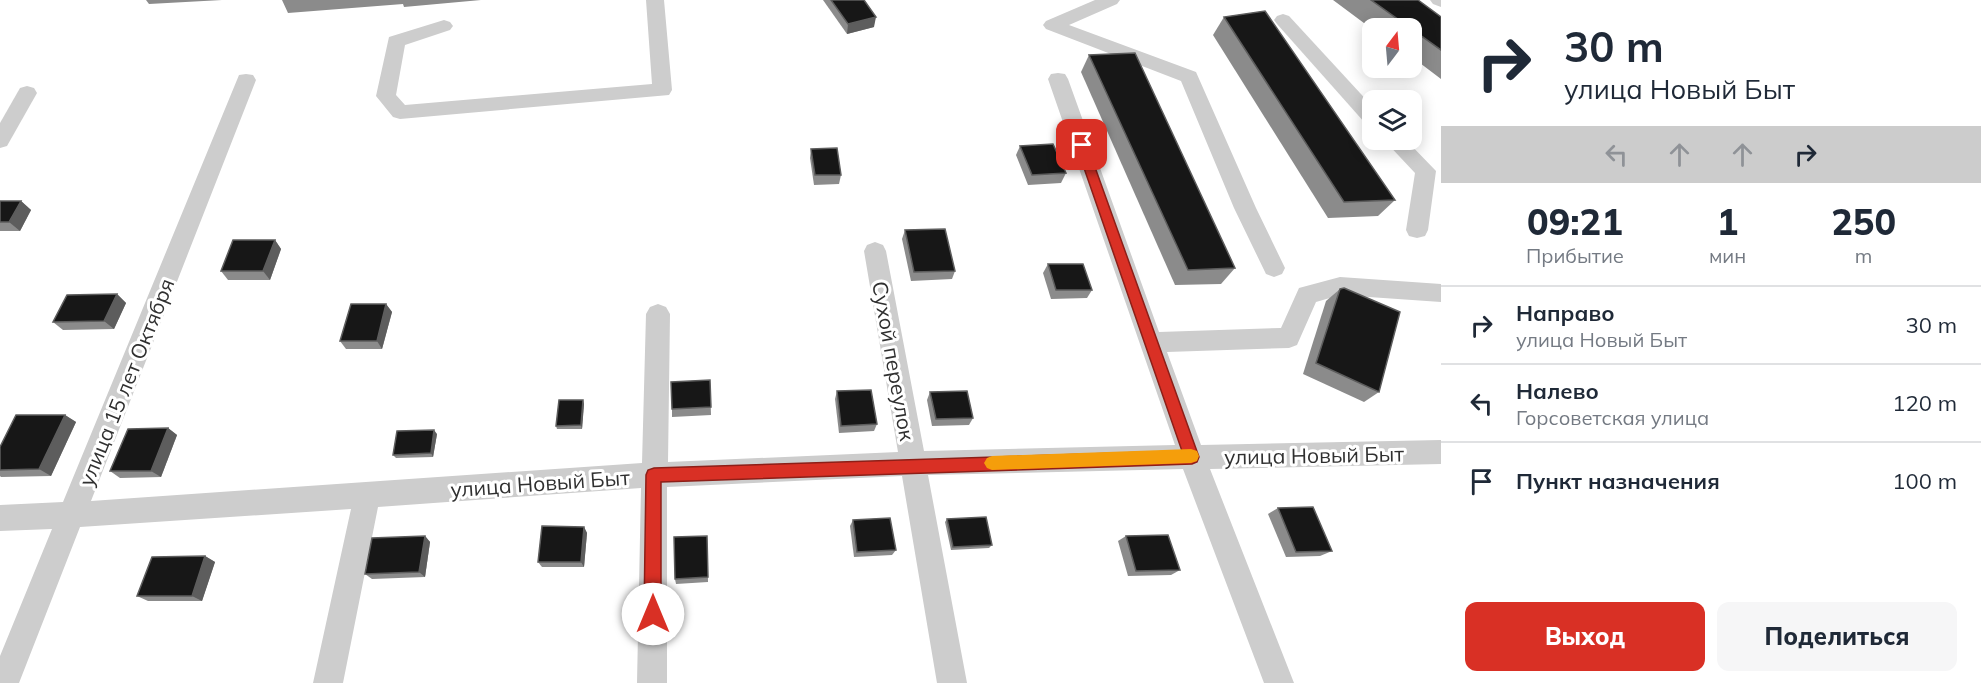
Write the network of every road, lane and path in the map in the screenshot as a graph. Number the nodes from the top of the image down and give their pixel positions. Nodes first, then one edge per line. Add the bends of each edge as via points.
1 (655, 0) edge
2 (1111, 0) edge
3 (1283, 20) dead end
4 (444, 27) dead end
5 (1058, 79) dead end
6 (246, 80) dead end
7 (27, 93) dead end
8 (1362, 107) edge
9 (0, 141) edge
10 (1406, 150) edge
11 (1433, 172) edge
12 (1417, 230) dead end
13 (875, 252) dead end
14 (1274, 268) dead end
15 (1441, 293) edge
16 (658, 314) dead end
17 (1152, 342) junction
18 (1441, 452) edge
19 (1192, 457) junction
20 (913, 465) junction
21 (654, 475) junction
22 (366, 496) junction
23 (73, 515) junction
24 (0, 518) edge
25 (4, 683) edge
26 (328, 683) edge
27 (652, 683) edge
28 (952, 683) edge
29 (1279, 683) edge

1 - 4 street via 662,90 400,112 386,96 396,41
2 - 14 street via 1052,26 1189,77
3 - 8 street
5 - 17 street
6 - 23 street, улица 15 лет Октября
7 - 9 street
10 - 11 street
11 - 12 street
13 - 20 street, Сухой переулок
15 - 17 street via 1340,286 1307,295 1289,338
16 - 21 street
17 - 19 street
18 - 19 street, улица Новый Быт
19 - 20 street, улица Новый Быт
19 - 29 street
20 - 21 street, улица Новый Быт
20 - 28 street, Сухой переулок
21 - 22 street, улица Новый Быт
21 - 27 street
22 - 23 street, улица Новый Быт
22 - 26 street
23 - 24 street, улица Новый Быт
23 - 25 street, улица 15 лет Октября

